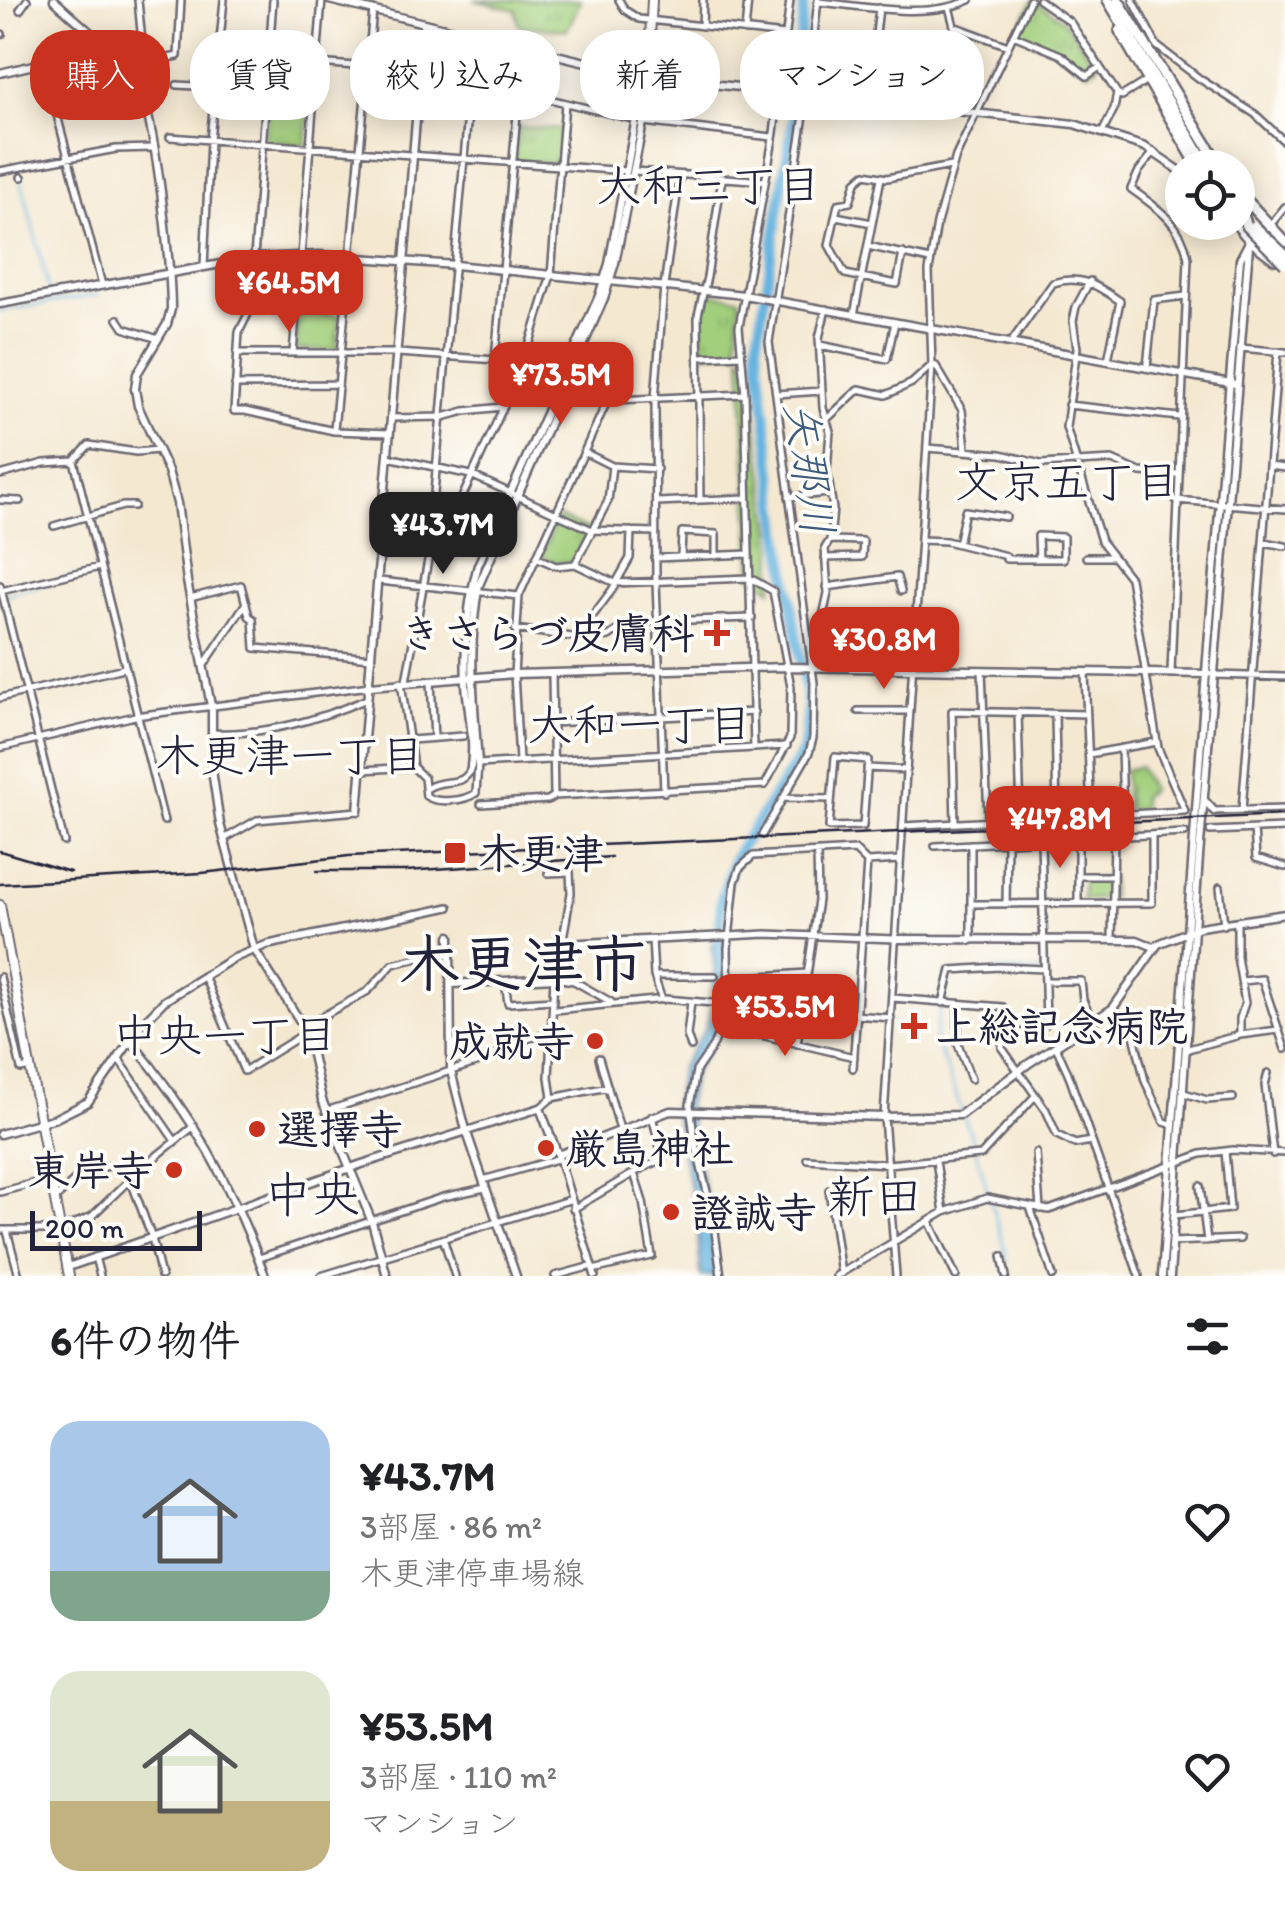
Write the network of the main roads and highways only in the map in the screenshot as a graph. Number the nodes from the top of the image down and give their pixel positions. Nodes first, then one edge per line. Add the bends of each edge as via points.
1 (652, 0) edge
2 (1107, 0) edge
3 (1118, 0) edge
4 (651, 30) edge
5 (1189, 150) edge
6 (1197, 150) edge
7 (1210, 150) edge
8 (1255, 210) edge
9 (1255, 224) edge
10 (1255, 234) edge
11 (1250, 240) edge
12 (1285, 242) edge
13 (1285, 255) edge
14 (1285, 266) edge
15 (0, 906) edge
16 (68, 1271) edge

1 - 4 main road
2 - 5 highway
2 - 6 highway
3 - 7 highway
8 - 12 highway
9 - 13 highway, bridge
10 - 14 highway, bridge
11 - 14 highway
15 - 16 main road

